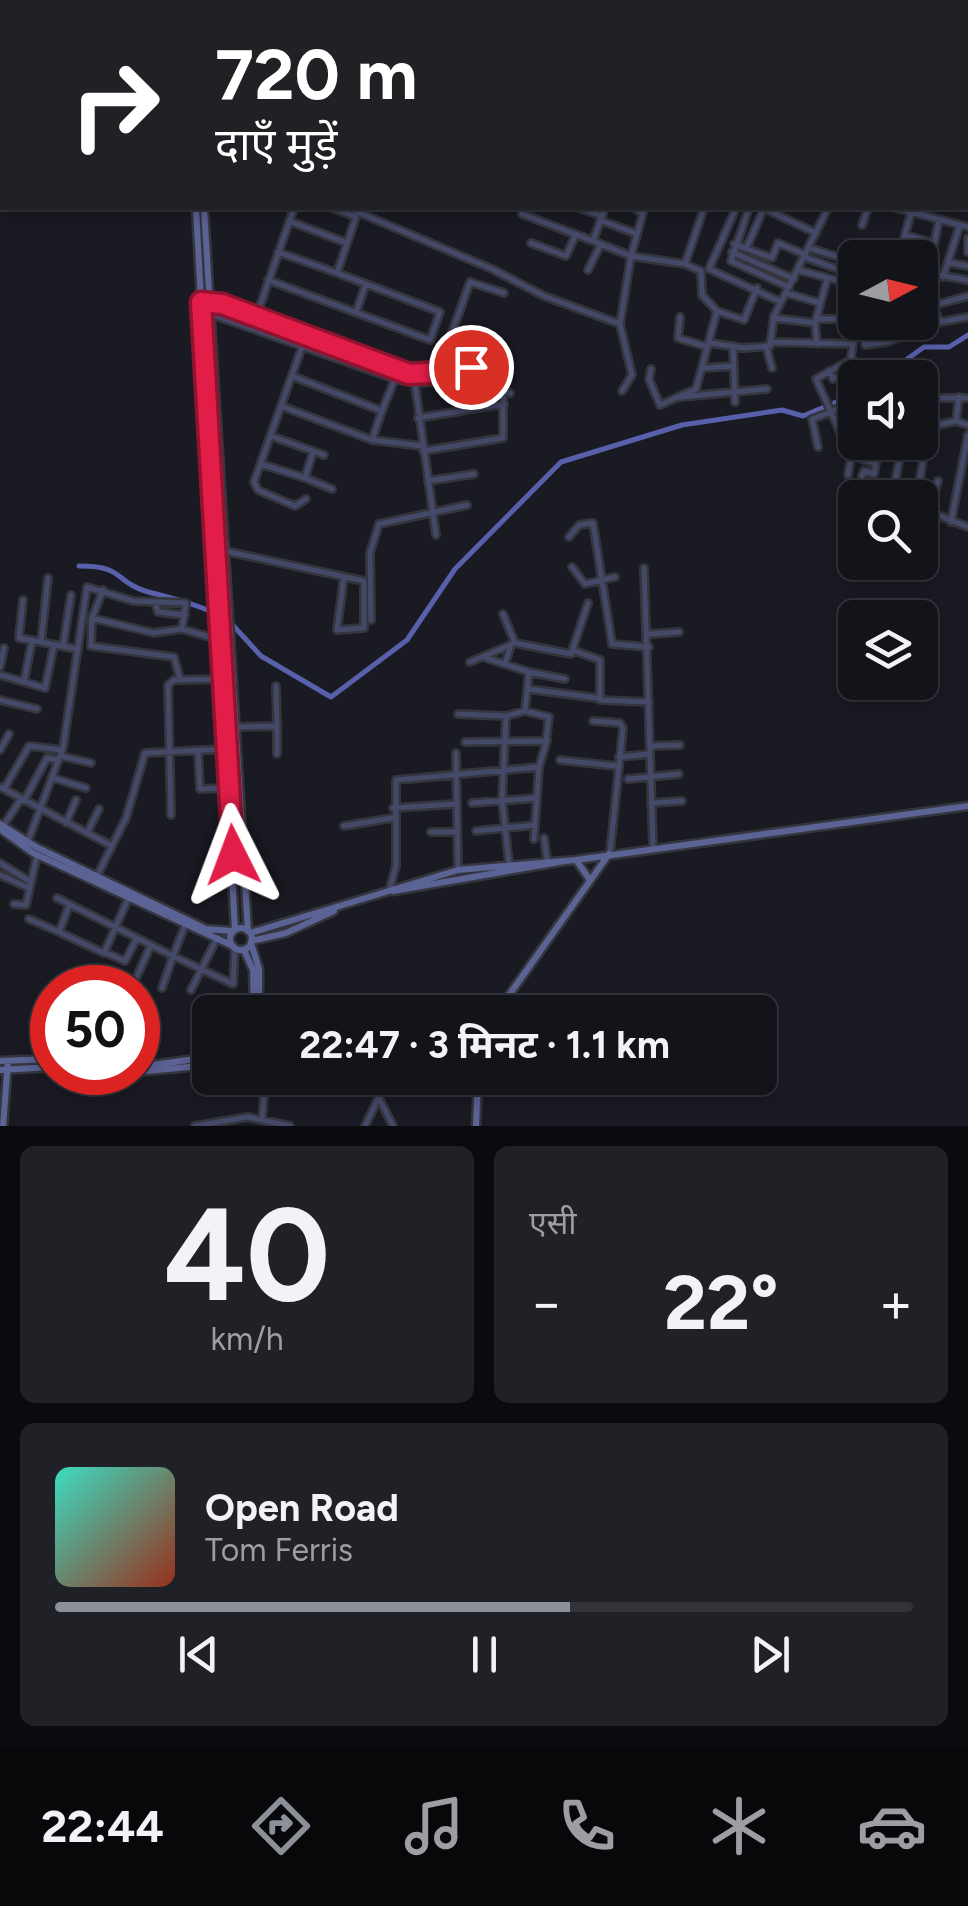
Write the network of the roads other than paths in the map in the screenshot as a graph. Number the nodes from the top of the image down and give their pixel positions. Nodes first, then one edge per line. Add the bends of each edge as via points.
1 (200, 210) edge
2 (293, 210) edge
3 (338, 210) edge
4 (353, 210) edge
5 (584, 210) edge
6 (604, 210) edge
7 (644, 210) edge
8 (703, 210) edge
9 (735, 210) edge
10 (748, 210) edge
11 (762, 210) edge
12 (767, 210) edge
13 (784, 210) edge
14 (827, 210) edge
15 (867, 210) edge
16 (903, 210) edge
17 (934, 210) edge
18 (910, 212) junction
19 (522, 214) dead end
20 (780, 216) junction
21 (601, 218) junction
22 (936, 219) junction
23 (289, 221) junction
24 (862, 225) dead end
25 (964, 226) edge
26 (816, 233) junction
27 (576, 234) junction
28 (638, 234) junction
29 (904, 235) junction
30 (958, 236) junction
31 (968, 239) edge
32 (902, 240) edge
33 (922, 240) edge
34 (933, 240) edge
35 (593, 241) junction
36 (348, 243) junction
37 (531, 244) dead end
38 (601, 244) junction
39 (734, 244) junction
40 (746, 248) junction
41 (809, 248) junction
42 (278, 252) junction
43 (732, 252) junction
44 (968, 252) edge
45 (631, 256) junction
46 (805, 256) junction
47 (838, 257) edge
48 (684, 264) junction
49 (951, 264) junction
50 (968, 266) edge
51 (838, 269) edge
52 (588, 270) dead end
53 (798, 270) junction
54 (337, 273) junction
55 (940, 276) junction
56 (794, 279) junction
57 (268, 280) junction
58 (827, 280) junction
59 (968, 281) edge
60 (838, 282) edge
61 (938, 282) edge
62 (366, 284) junction
63 (757, 288) junction
64 (788, 290) junction
65 (504, 293) dead end
66 (968, 296) edge
67 (938, 301) edge
68 (782, 302) junction
69 (820, 303) junction
70 (205, 307) junction
71 (717, 311) junction
72 (356, 312) junction
73 (255, 316) junction
74 (680, 317) dead end
75 (938, 317) edge
76 (968, 317) edge
77 (774, 318) junction
78 (838, 319) edge
79 (815, 321) junction
80 (940, 322) junction
81 (620, 324) junction
82 (252, 326) junction
83 (306, 336) junction
84 (854, 340) edge
85 (862, 340) edge
86 (303, 344) junction
87 (768, 344) junction
88 (816, 344) junction
89 (853, 344) junction
90 (863, 344) junction
91 (709, 345) junction
92 (733, 346) junction
93 (442, 356) junction
94 (734, 366) junction
95 (702, 368) junction
96 (772, 368) dead end
97 (651, 369) dead end
98 (474, 370) junction
99 (397, 375) junction
100 (292, 376) junction
101 (436, 379) junction
102 (478, 379) junction
103 (415, 380) junction
104 (767, 389) dead end
105 (622, 391) dead end
106 (734, 391) junction
107 (680, 397) junction
108 (958, 397) junction
109 (938, 398) edge
110 (968, 398) edge
111 (735, 402) dead end
112 (504, 404) junction
113 (282, 406) junction
114 (838, 406) edge
115 (828, 408) junction
116 (382, 411) junction
117 (418, 418) junction
118 (956, 422) junction
119 (938, 425) edge
120 (968, 425) edge
121 (838, 431) edge
122 (968, 435) edge
123 (270, 436) junction
124 (372, 440) junction
125 (818, 448) dead end
126 (423, 449) junction
127 (314, 452) junction
128 (324, 455) dead end
129 (850, 460) edge
130 (865, 460) edge
131 (876, 460) edge
132 (923, 460) edge
133 (876, 463) junction
134 (261, 464) junction
135 (474, 474) dead end
136 (848, 475) dead end
137 (862, 476) dead end
138 (305, 478) junction
139 (920, 478) dead end
140 (428, 481) junction
141 (332, 489) dead end
142 (306, 498) dead end
143 (467, 506) dead end
144 (433, 512) junction
145 (938, 516) edge
146 (951, 522) junction
147 (968, 527) edge
148 (436, 534) dead end
149 (569, 537) dead end
150 (222, 551) junction
151 (572, 567) dead end
152 (644, 568) dead end
153 (344, 577) junction
154 (615, 577) dead end
155 (48, 578) dead end
156 (600, 581) junction
157 (103, 590) junction
158 (70, 595) dead end
159 (23, 600) dead end
160 (155, 602) junction
161 (588, 602) dead end
162 (502, 614) dead end
163 (185, 615) junction
164 (92, 618) junction
165 (372, 620) dead end
166 (182, 628) junction
167 (678, 632) dead end
168 (649, 634) junction
169 (220, 640) junction
170 (32, 641) junction
171 (41, 642) junction
172 (54, 644) junction
173 (513, 644) junction
174 (62, 646) junction
175 (649, 647) junction
176 (4, 648) dead end
177 (77, 649) junction
178 (575, 651) junction
179 (483, 656) junction
180 (470, 662) dead end
181 (505, 664) junction
182 (0, 668) edge
183 (529, 672) junction
184 (0, 675) edge
185 (222, 679) junction
186 (564, 679) dead end
187 (180, 680) junction
188 (24, 682) junction
189 (276, 686) dead end
190 (528, 689) junction
191 (598, 698) junction
192 (0, 700) edge
193 (649, 702) junction
194 (37, 709) dead end
195 (526, 711) junction
196 (458, 714) dead end
197 (506, 716) junction
198 (593, 721) dead end
199 (276, 726) junction
200 (233, 728) junction
201 (8, 734) dead end
202 (547, 740) junction
203 (505, 741) junction
204 (465, 742) dead end
205 (680, 745) dead end
206 (227, 748) junction
207 (0, 750) edge
208 (650, 750) junction
209 (198, 751) junction
210 (170, 753) junction
211 (456, 753) dead end
212 (276, 754) dead end
213 (61, 755) junction
214 (618, 757) junction
215 (560, 760) dead end
216 (91, 764) dead end
217 (616, 766) junction
218 (539, 767) junction
219 (504, 771) junction
220 (680, 774) dead end
221 (651, 775) junction
222 (456, 777) junction
223 (53, 778) junction
224 (628, 779) dead end
225 (2, 788) edge
226 (86, 788) dead end
227 (229, 788) junction
228 (537, 798) junction
229 (23, 800) junction
230 (76, 800) dead end
231 (502, 800) junction
232 (682, 801) dead end
233 (472, 803) dead end
234 (652, 803) junction
235 (455, 804) junction
236 (968, 806) edge
237 (392, 808) junction
238 (99, 809) dead end
239 (42, 811) junction
240 (170, 815) dead end
241 (393, 818) junction
242 (66, 823) junction
243 (536, 825) junction
244 (1, 826) edge
245 (344, 826) dead end
246 (504, 829) junction
247 (430, 832) dead end
248 (456, 832) junction
249 (476, 832) dead end
250 (86, 834) junction
251 (544, 838) dead end
252 (534, 839) dead end
253 (28, 841) junction
254 (112, 846) junction
255 (654, 846) junction
256 (610, 853) junction
257 (36, 855) junction
258 (546, 859) junction
259 (574, 859) junction
260 (509, 863) junction
261 (0, 864) edge
262 (458, 870) junction
263 (0, 876) edge
264 (97, 876) junction
265 (590, 880) junction
266 (30, 885) junction
267 (390, 892) junction
268 (57, 898) dead end
269 (128, 899) junction
270 (14, 904) dead end
271 (69, 906) junction
272 (29, 920) dead end
273 (186, 924) junction
274 (116, 927) junction
275 (234, 931) junction
276 (59, 932) junction
277 (250, 937) junction
278 (137, 938) junction
279 (216, 940) junction
280 (151, 945) junction
281 (237, 948) junction
282 (104, 952) junction
283 (173, 956) junction
284 (141, 965) edge
285 (202, 968) junction
286 (162, 988) dead end
287 (191, 990) dead end
288 (255, 995) edge
289 (258, 995) edge
290 (509, 995) edge
291 (192, 1059) edge
292 (6, 1064) edge
293 (192, 1065) edge
294 (160, 1066) edge
295 (160, 1068) edge
296 (0, 1070) edge
297 (265, 1095) edge
298 (477, 1095) edge
299 (378, 1096) joint
300 (262, 1120) junction
301 (200, 1125) edge
302 (3, 1126) edge
303 (289, 1126) edge
304 (365, 1126) edge
305 (392, 1126) edge
306 (476, 1126) edge

1 - 70 main road
2 - 23 street
3 - 36 street via 356,217
4 - 81 street
5 - 21 street
6 - 21 street
7 - 28 street
8 - 48 street
9 - 63 street via 709,269
10 - 39 street
11 - 40 street
12 - 20 street
13 - 20 street
14 - 26 street
15 - 24 street
16 - 18 street
17 - 22 street
18 - 22 street
18 - 29 street
19 - 27 street
20 - 26 street
21 - 28 street
21 - 35 street
22 - 25 street
22 - 34 street
23 - 36 street
23 - 42 street
25 - 30 street
26 - 41 street
27 - 35 street
27 - 37 street via 566,256
28 - 45 street
29 - 32 street
29 - 33 street
30 - 31 street
30 - 49 street
31 - 44 street
35 - 38 street
36 - 54 street
38 - 45 street
38 - 52 street
39 - 40 street
39 - 43 street
40 - 46 street via 772,258 778,243
41 - 46 street
41 - 47 street
42 - 54 street
42 - 57 street
43 - 56 street
43 - 64 street via 733,263
45 - 48 street
45 - 81 street
46 - 51 street
46 - 53 street
48 - 71 street via 701,271 702,295
49 - 50 street
49 - 55 street
53 - 56 street
53 - 58 street
54 - 62 street
55 - 59 street
55 - 61 street
56 - 64 street
57 - 72 street
57 - 73 street
58 - 60 street
58 - 69 street
62 - 72 street
62 - 72 street via 440,312 430,340
63 - 68 street
63 - 71 street via 744,320
64 - 68 street
64 - 69 street
65 - 93 street via 470,282
66 - 67 street
68 - 77 street
69 - 79 street
70 - 73 street
70 - 82 street
70 - 150 main road
70 - 169 main road
71 - 91 street
73 - 82 street
73 - 83 street
74 - 91 street via 678,338
75 - 80 street
76 - 80 street
77 - 79 street
77 - 87 street
78 - 79 street
79 - 88 street
80 - 90 street
81 - 105 street via 632,370
82 - 86 street
83 - 86 street
83 - 99 street
84 - 89 street
85 - 90 street
86 - 99 street
86 - 100 street
87 - 88 street
87 - 92 street
87 - 96 street
88 - 89 street
89 - 90 street
89 - 115 street via 852,359 816,379
91 - 92 street
91 - 95 street
92 - 94 street
93 - 98 street
93 - 101 street
94 - 95 street
94 - 106 street
95 - 107 street via 696,389
97 - 107 street via 660,405
98 - 101 street
98 - 102 street
99 - 103 street
99 - 116 street
100 - 113 street
100 - 116 street
101 - 102 street
101 - 103 street
102 - 112 street via 507,393
103 - 117 street
104 - 106 street
106 - 107 street
106 - 111 street
108 - 109 street
108 - 110 street
108 - 118 street
112 - 117 street
112 - 126 street via 503,438
113 - 123 street
113 - 124 street
114 - 115 street
115 - 121 street
115 - 125 street via 812,420
116 - 124 street
117 - 126 street
118 - 119 street
118 - 120 street
122 - 146 street
123 - 127 street
123 - 134 street
124 - 126 street
126 - 140 street
127 - 128 street
127 - 138 street
129 - 136 street
130 - 133 street
131 - 133 street
132 - 139 street
133 - 137 street via 874,474
134 - 138 street
134 - 142 street via 258,490 296,506
135 - 140 street
138 - 141 street
140 - 144 street
143 - 144 street
144 - 148 street
144 - 165 street via 382,521 375,530
145 - 146 street
146 - 147 street
149 - 156 street via 579,524 593,523
150 - 153 street
150 - 200 main road
151 - 156 street via 585,584
152 - 168 street
153 - 153 street via 366,585 364,628 337,630
154 - 156 street
155 - 171 street
156 - 175 street via 612,644
157 - 160 street
157 - 164 street
157 - 177 street via 86,586
158 - 174 street
159 - 170 street via 18,636
160 - 163 street via 158,612
160 - 163 street via 186,603
161 - 178 street
162 - 173 street
163 - 166 street
164 - 166 street via 154,634
164 - 187 street via 94,648 174,657
166 - 169 street
167 - 168 street
168 - 175 street
169 - 185 main road
170 - 171 street
170 - 188 street
171 - 172 street
172 - 174 street
172 - 188 street via 45,688
173 - 178 street
173 - 179 street
173 - 181 street
174 - 177 street
175 - 193 street
176 - 182 street
177 - 213 street
178 - 191 street via 600,660
179 - 180 street
179 - 181 street
181 - 183 street
183 - 186 street
183 - 190 street
184 - 188 street
185 - 187 street
185 - 206 main road
187 - 210 street via 168,685
189 - 199 street
190 - 191 street
190 - 195 street
191 - 193 street
192 - 194 street
193 - 208 street
195 - 197 street
195 - 202 street via 549,718
196 - 197 street
197 - 203 street
198 - 214 street via 622,724
199 - 200 street
199 - 212 street
200 - 277 main road
201 - 207 street
202 - 203 street
202 - 218 street
203 - 204 street
203 - 219 street
205 - 208 street
206 - 209 street
206 - 227 main road
208 - 214 street
208 - 221 street
209 - 210 street
209 - 227 street via 200,788
210 - 240 street
210 - 254 street via 144,754
211 - 222 street
213 - 216 street
213 - 223 street
213 - 225 street via 29,746
213 - 229 street via 47,758
214 - 217 street
215 - 217 street
217 - 256 street
218 - 219 street
218 - 228 street
219 - 222 street
219 - 231 street
220 - 221 street
221 - 224 street
221 - 234 street
222 - 235 street
222 - 237 street via 396,780
223 - 226 street
223 - 239 street
225 - 229 street
227 - 275 main road
228 - 231 street
228 - 243 street
229 - 239 street
229 - 244 street
230 - 242 street
231 - 233 street
231 - 246 street
232 - 234 street
234 - 255 street
235 - 237 street
235 - 248 street
236 - 255 main road
237 - 241 street
238 - 250 street
239 - 242 street
239 - 253 street
241 - 245 street
241 - 267 street
242 - 250 street
243 - 246 street
243 - 252 street
244 - 253 main road
244 - 257 main road
246 - 249 street
246 - 260 street
247 - 248 street
248 - 262 street
250 - 254 street
251 - 258 street
253 - 264 main road
254 - 264 street
255 - 256 main road
256 - 259 main road
256 - 265 main road
257 - 266 street
257 - 269 main road
258 - 259 main road
258 - 260 main road
259 - 265 main road
259 - 267 main road
260 - 262 main road
261 - 266 street
262 - 267 main road
263 - 266 street
264 - 273 main road
265 - 290 main road
266 - 270 street via 25,907
267 - 277 main road
268 - 271 street
269 - 273 main road
269 - 274 street
271 - 274 street
271 - 276 street
272 - 276 street
273 - 275 main road
273 - 279 main road
273 - 283 street
274 - 278 street
274 - 282 street
275 - 277 main road
275 - 281 main road
276 - 282 street
277 - 281 main road
277 - 289 main road via 260,969
278 - 280 street
278 - 282 street via 125,961
279 - 281 main road
279 - 285 street
280 - 283 street
280 - 284 street
281 - 285 street via 233,984
281 - 288 main road via 253,970
283 - 285 street
283 - 286 street
285 - 287 street
291 - 294 main road
292 - 296 main road
292 - 302 main road
293 - 295 main road
297 - 300 street
298 - 306 main road
299 - 304 street
299 - 305 street
300 - 301 street
300 - 303 street

